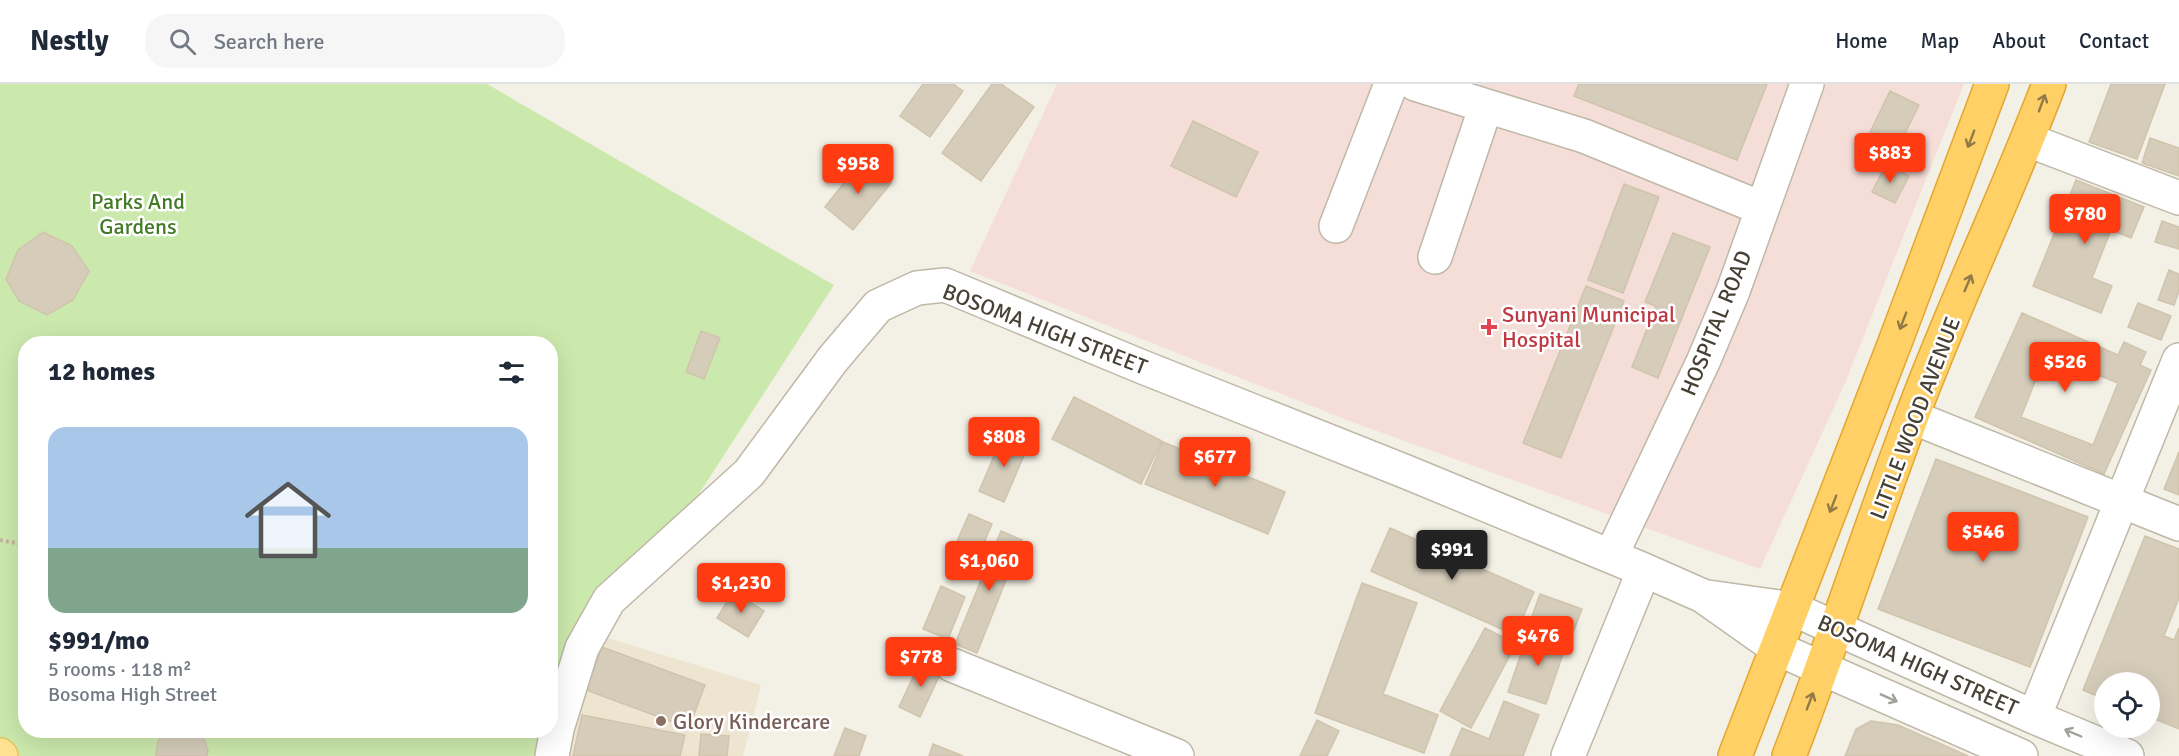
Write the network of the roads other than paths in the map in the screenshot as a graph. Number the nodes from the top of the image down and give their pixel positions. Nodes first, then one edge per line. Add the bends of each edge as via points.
1 (1391, 84) edge
2 (1415, 84) edge
3 (1807, 84) edge
4 (1992, 84) edge
5 (2049, 84) edge
6 (1486, 106) junction
7 (2028, 140) junction
8 (2179, 198) edge
9 (1761, 208) junction
10 (1336, 226) dead end
11 (1435, 257) dead end
12 (2179, 360) edge
13 (1912, 417) junction
14 (2121, 502) junction
15 (2179, 524) edge
16 (1611, 556) junction
17 (1644, 570) junction
18 (1703, 596) junction
19 (1793, 609) junction
20 (1836, 628) junction
21 (1778, 649) junction
22 (952, 664) dead end
23 (1823, 669) junction
24 (2034, 717) junction
25 (558, 726) edge
26 (555, 738) edge
27 (552, 756) edge
28 (1177, 756) edge
29 (1568, 756) edge
30 (1735, 756) edge
31 (1789, 756) edge
32 (2021, 756) edge
33 (2127, 756) edge

1 - 10 street
2 - 6 street
3 - 9 street, HOSPITAL ROAD
4 -> 19 highway, LITTLE WOOD AVENUE
7 -> 5 highway, LITTLE WOOD AVENUE
6 - 9 street via 1584,135
6 - 11 street
7 - 8 street
13 -> 7 highway, LITTLE WOOD AVENUE
9 - 16 street, HOSPITAL ROAD via 1707,352
12 - 14 street
13 - 14 street
13 - 20 highway, LITTLE WOOD AVENUE
14 - 15 street
14 - 24 street
16 - 17 street, BOSOMA HIGH STREET
16 - 25 street, BOSOMA HIGH STREET via 945,285 917,288 878,306 833,359 749,473 609,600 582,648
17 - 18 street, BOSOMA HIGH STREET
17 - 29 street
18 - 19 street, BOSOMA HIGH STREET
18 - 21 street, BOSOMA HIGH STREET
19 - 20 street, BOSOMA HIGH STREET
19 - 21 highway, LITTLE WOOD AVENUE
20 - 23 highway, LITTLE WOOD AVENUE
20 - 24 street, BOSOMA HIGH STREET
21 - 23 street, BOSOMA HIGH STREET
21 - 30 highway, LITTLE WOOD AVENUE
22 - 28 street
31 -> 23 highway, LITTLE WOOD AVENUE
23 -> 32 street, BOSOMA HIGH STREET
33 -> 24 street, BOSOMA HIGH STREET
26 - 27 street, BOSOMA HIGH STREET

